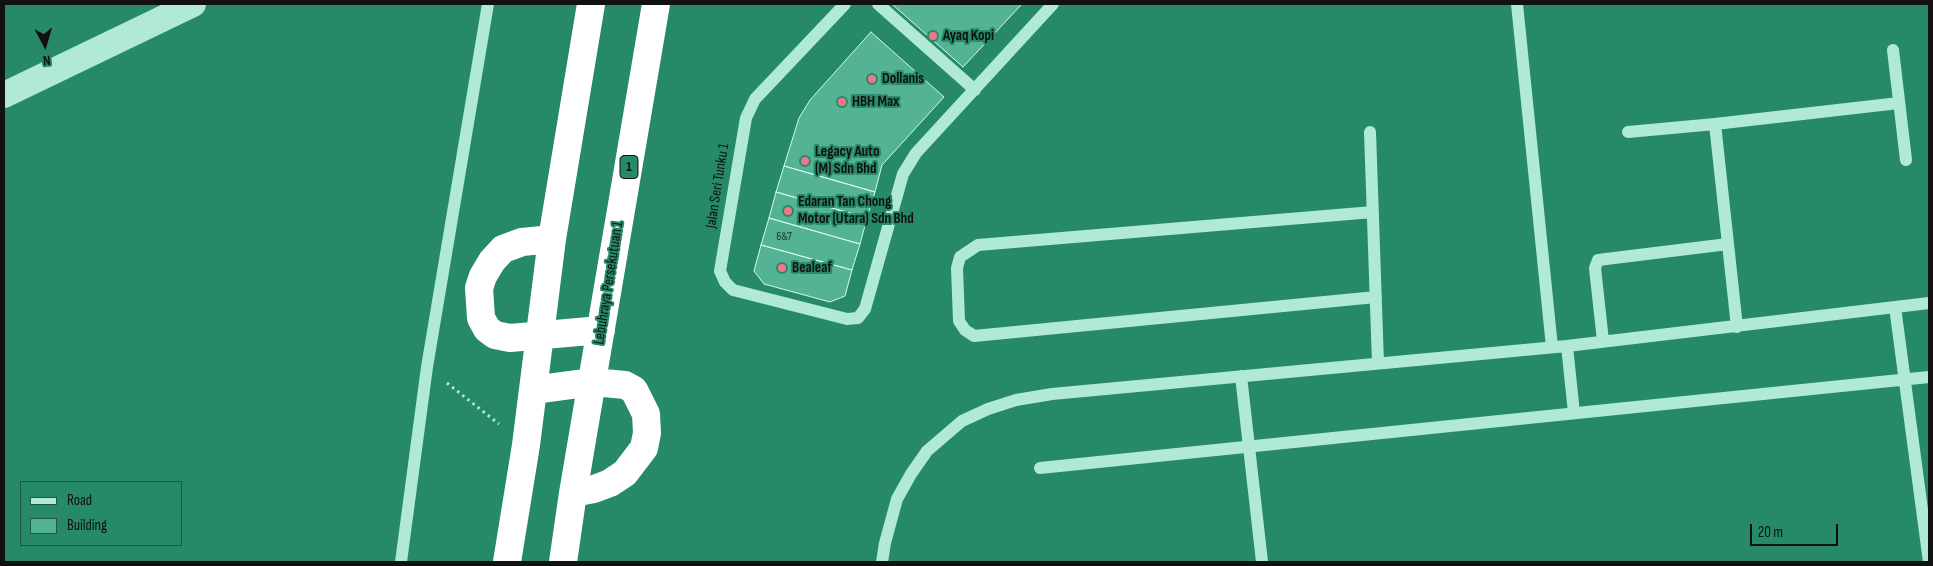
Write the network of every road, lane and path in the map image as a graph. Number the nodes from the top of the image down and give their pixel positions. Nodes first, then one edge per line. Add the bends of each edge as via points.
1 (193, 4) edge
2 (488, 4) edge
3 (591, 4) edge
4 (656, 4) edge
5 (845, 4) edge
6 (878, 4) edge
7 (1053, 4) edge
8 (1517, 4) edge
9 (1893, 50) dead end
10 (975, 90) junction
11 (4, 95) edge
12 (1899, 104) junction
13 (1715, 124) junction
14 (1370, 132) dead end
15 (1628, 132) dead end
16 (1906, 160) dead end
17 (1373, 212) junction
18 (552, 239) junction
19 (1728, 244) junction
20 (1376, 297) junction
21 (1929, 303) edge
22 (1895, 307) junction
23 (1737, 327) junction
24 (601, 330) junction
25 (540, 337) junction
26 (1604, 341) junction
27 (1567, 346) junction
28 (1552, 347) junction
29 (1378, 362) junction
30 (427, 367) junction
31 (1241, 376) junction
32 (1929, 377) edge
33 (1905, 380) junction
34 (593, 382) junction
35 (533, 390) junction
36 (1574, 413) junction
37 (526, 445) junction
38 (1250, 447) junction
39 (1040, 468) dead end
40 (573, 493) junction
41 (401, 562) edge
42 (507, 562) edge
43 (563, 562) edge
44 (882, 562) edge
45 (1262, 562) edge
46 (1928, 562) edge

1 - 11 street
2 - 30 lane
3 - 18 highway
4 - 24 highway, Lebuhraya Persekutuan 1 / 1
5 - 10 lane, Jalan Seri Tunku 1 via 755,99 746,118 720,271 733,290 847,319 858,318 865,309 903,174 916,153
6 - 10 lane
7 - 10 lane
8 - 28 lane
9 - 12 lane
12 - 13 lane
12 - 16 lane
13 - 15 lane
13 - 19 lane
14 - 17 lane
17 - 20 lane
17 - 20 lane via 978,245 960,257 957,268 959,321 974,336
18 - 25 highway
18 - 25 highway via 522,242 503,249 482,276 479,288 481,318 487,329 495,335 510,338
19 - 23 lane
19 - 26 lane via 1598,260 1595,268
20 - 29 lane
21 - 22 lane
22 - 23 lane
22 - 33 lane
23 - 26 lane
24 - 25 highway
24 - 34 highway, Lebuhraya Persekutuan 1 / 1
25 - 35 highway
26 - 27 lane
27 - 28 lane
27 - 36 lane
28 - 29 lane
29 - 31 lane
30 - 37 path
30 - 41 lane
31 - 38 lane
31 - 44 lane via 1052,394 1016,400 962,421 927,451 897,499
32 - 33 lane
33 - 36 lane
33 - 46 lane
34 - 35 highway
34 - 40 highway, Lebuhraya Persekutuan 1 / 1
34 - 40 highway via 625,385 634,390 646,414 647,432 644,448 625,474 610,483
35 - 37 highway
36 - 38 lane
37 - 42 highway
38 - 39 lane
38 - 45 lane
40 - 43 highway, Lebuhraya Persekutuan 1 / 1

